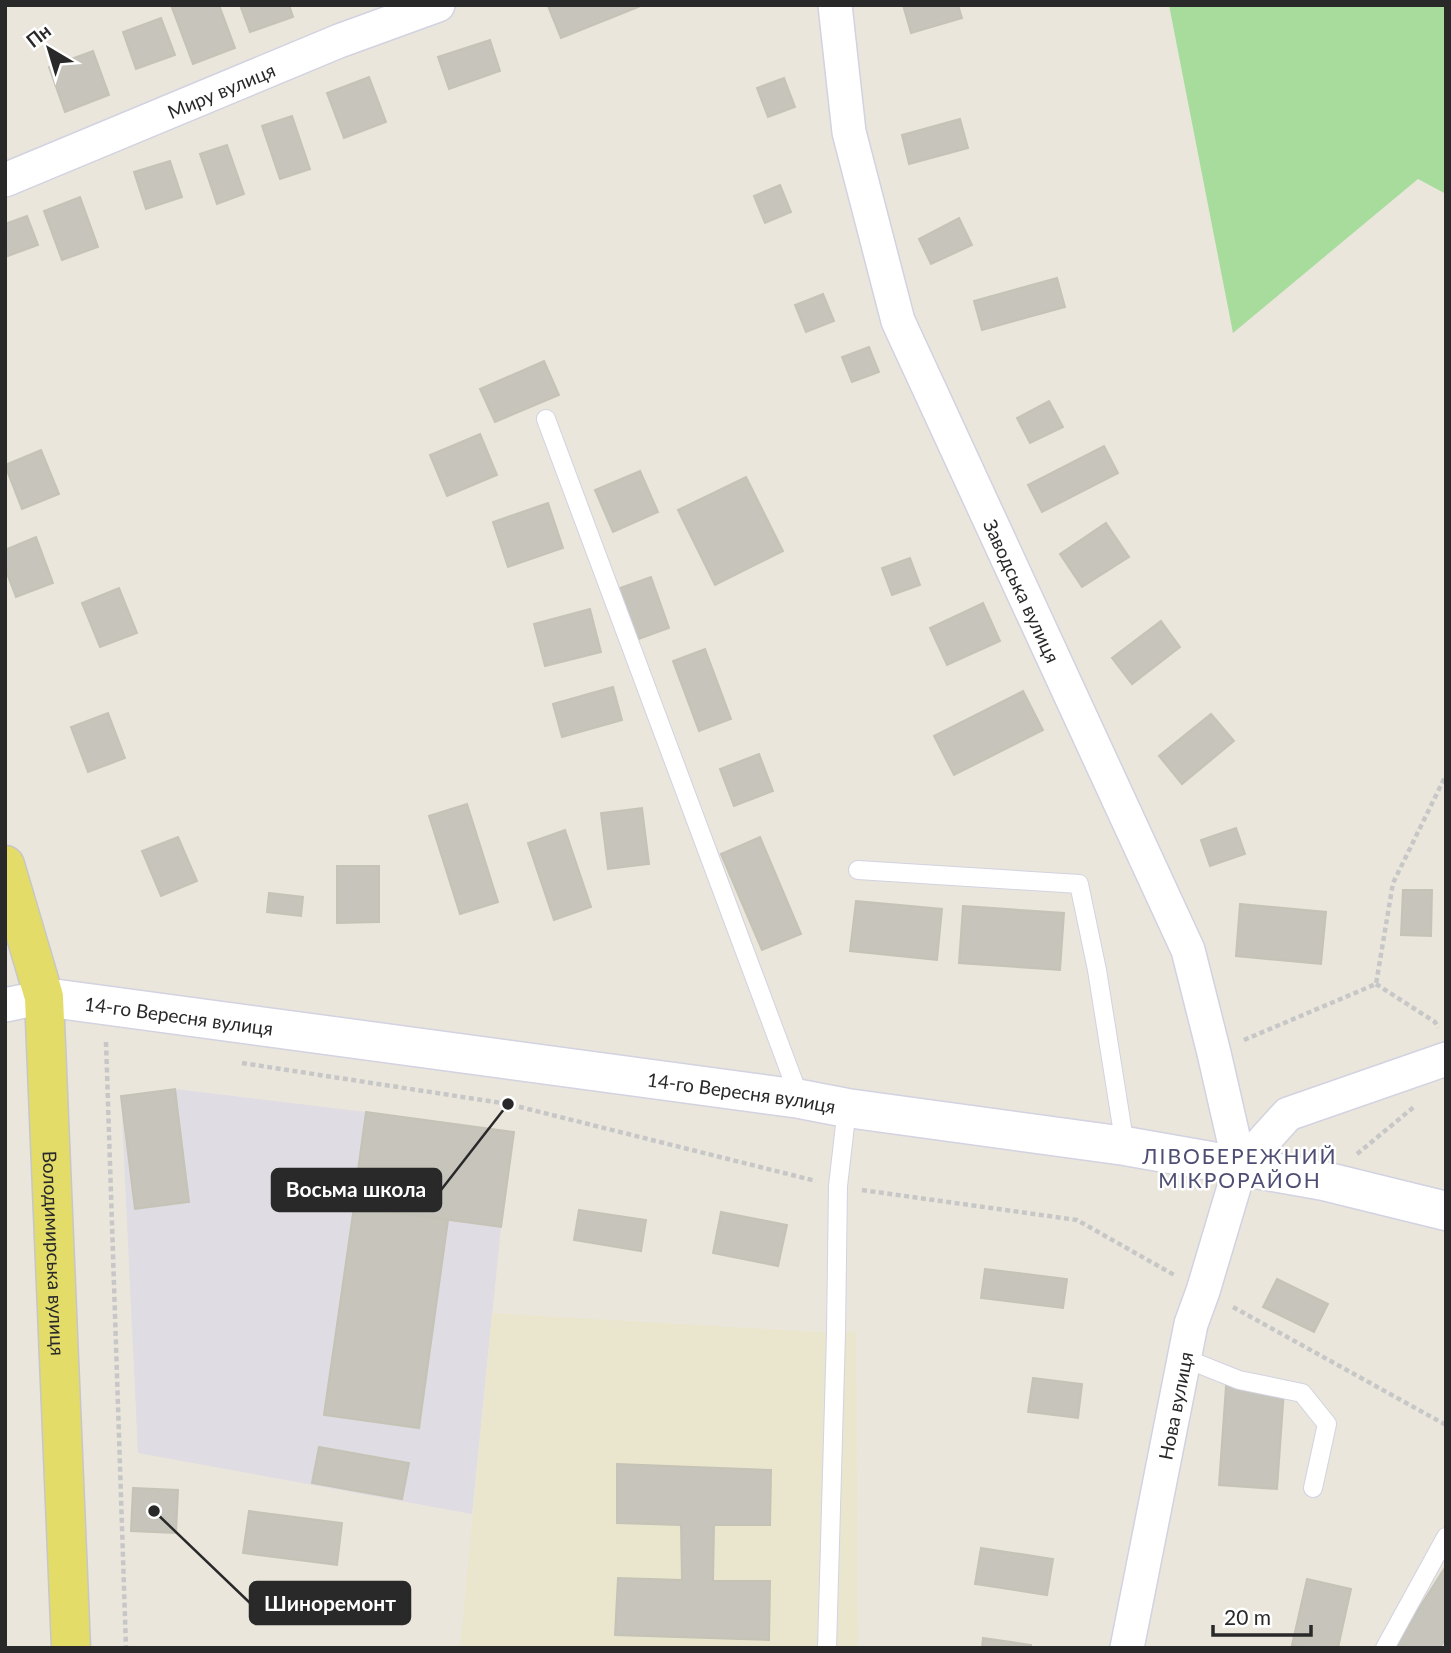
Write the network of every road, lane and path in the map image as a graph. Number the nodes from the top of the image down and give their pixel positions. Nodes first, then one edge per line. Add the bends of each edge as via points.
1 (438, 5) edge
2 (835, 5) edge
3 (5, 180) edge
4 (546, 419) dead end
5 (1446, 775) edge
6 (5, 865) edge
7 (858, 870) dead end
8 (1377, 984) junction
9 (44, 997) junction
10 (5, 1005) edge
11 (106, 1042) dead end
12 (1443, 1045) edge
13 (1214, 1053) junction
14 (369, 1082) dead end
15 (800, 1098) junction
16 (508, 1104) dead end
17 (1415, 1106) dead end
18 (847, 1108) junction
19 (1125, 1146) junction
20 (1240, 1167) junction
21 (1324, 1181) junction
22 (1446, 1210) edge
23 (1203, 1291) junction
24 (1184, 1358) junction
25 (1446, 1425) edge
26 (1313, 1488) dead end
27 (1446, 1537) edge
28 (71, 1648) edge
29 (126, 1648) edge
30 (827, 1648) edge
31 (1127, 1648) edge
32 (1385, 1648) edge

1 - 3 street, Миру вулиця via 339,41
2 - 13 street, Заводська вулиця via 849,132 898,321 1188,950
4 - 15 lane
5 - 8 path via 1393,883
6 - 9 main road, Володимирська вулиця
7 - 19 lane via 1079,884
8 - 12 path via 1435,1022
8 - 13 path
9 - 10 street, 14-го Вересня вулиця
9 - 15 main road, 14-го Вересня вулиця
9 - 28 main road, Володимирська вулиця
11 - 29 path
12 - 20 street via 1288,1114
13 - 20 street, Заводська вулиця
14 - 16 path
15 - 18 main road, 14-го Вересня вулиця
17 - 21 path
18 - 19 main road, 14-го Вересня вулиця
18 - 30 lane via 838,1186
19 - 20 main road, 14-го Вересня вулиця
20 - 21 main road, 14-го Вересня вулиця
20 - 23 street, Нова вулиця
21 - 22 main road, 14-го Вересня вулиця
23 - 24 street, Нова вулиця
23 - 25 path
24 - 26 lane via 1239,1380 1302,1393 1327,1424
24 - 31 street, Нова вулиця
27 - 32 lane

